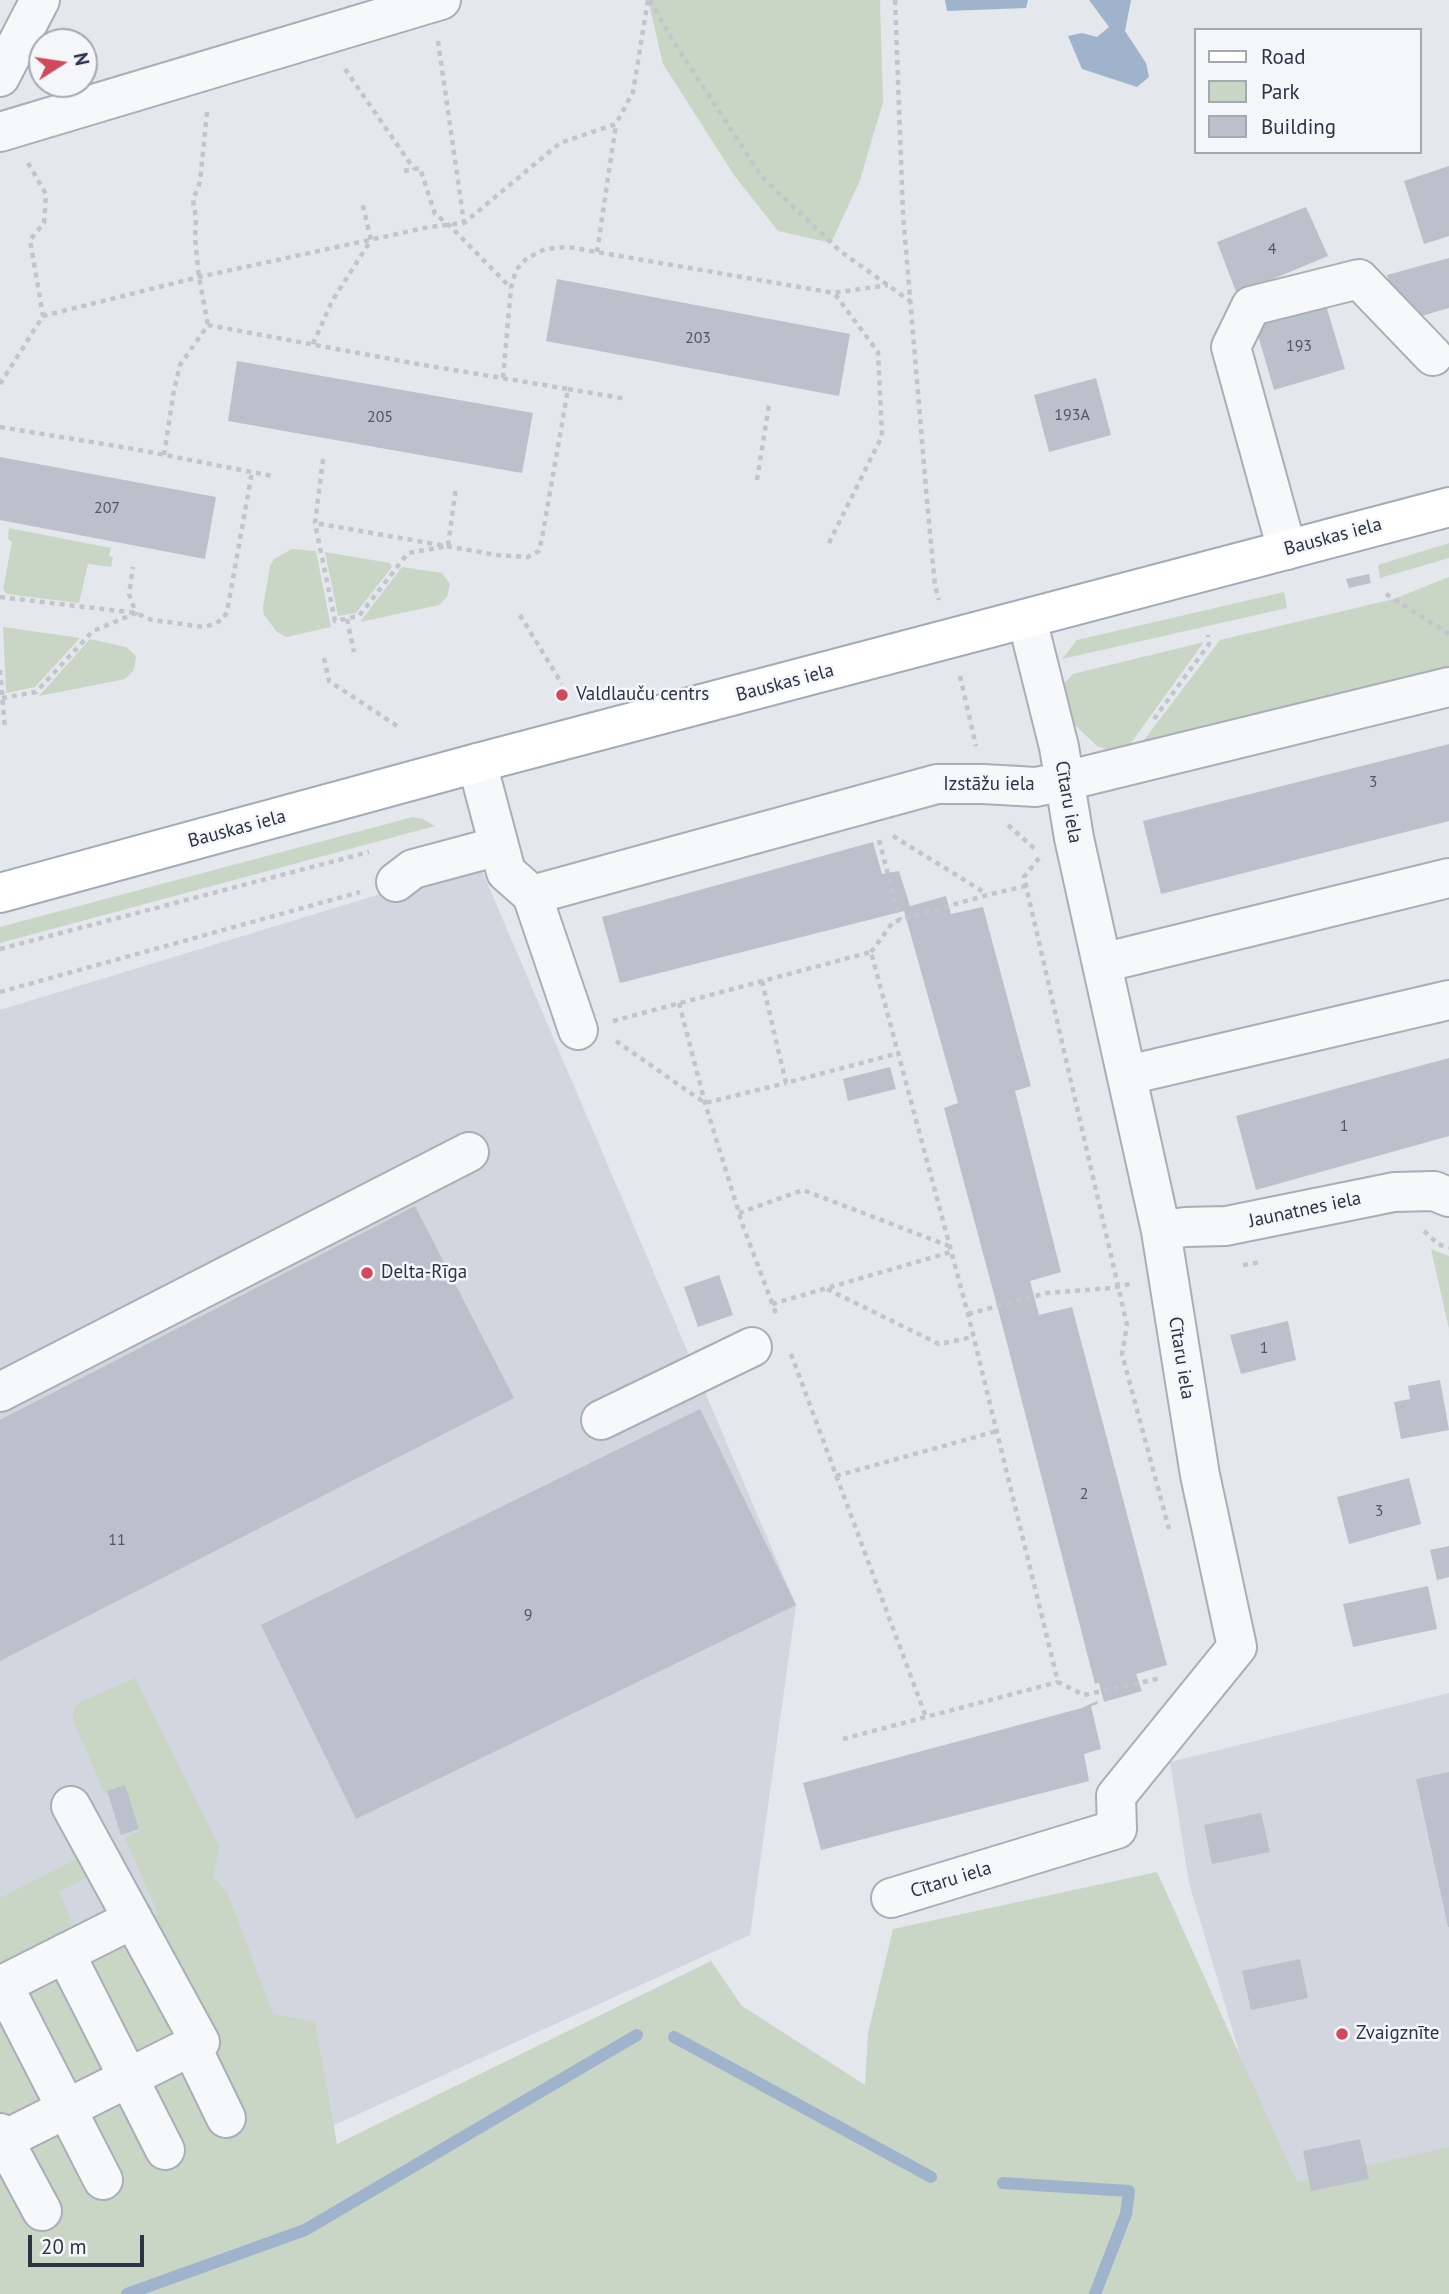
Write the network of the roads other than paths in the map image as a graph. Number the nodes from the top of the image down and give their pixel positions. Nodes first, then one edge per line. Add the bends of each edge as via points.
1 (40, 0) edge
2 (437, 1) edge
3 (0, 77) edge
4 (2, 131) edge
5 (1433, 356) dead end
6 (1449, 506) edge
7 (1286, 550) junction
8 (1027, 618) junction
9 (1449, 687) edge
10 (477, 763) junction
11 (1065, 781) junction
12 (499, 846) junction
13 (1449, 878) edge
14 (396, 882) road end
15 (0, 893) edge
16 (532, 895) junction
17 (1102, 963) junction
18 (1449, 1000) edge
19 (587, 1028) road end
20 (1128, 1075) junction
21 (469, 1152) dead end
22 (1444, 1189) edge
23 (1161, 1231) junction
24 (767, 1338) road end
25 (0, 1392) edge
26 (601, 1420) dead end
27 (71, 1806) dead end
28 (891, 1898) dead end
29 (133, 1919) junction
30 (65, 1953) junction
31 (2, 1985) edge
32 (191, 2046) junction
33 (129, 2077) junction
34 (68, 2108) junction
35 (226, 2118) dead end
36 (1, 2138) edge
37 (165, 2150) dead end
38 (103, 2180) dead end
39 (42, 2211) dead end

1 - 3 street
2 - 4 street
5 - 7 street via 1359,279 1251,306 1231,347
6 - 7 main road, Bauskas iela
7 - 8 main road, Bauskas iela
8 - 10 main road, Bauskas iela
8 - 11 street, Cītaru iela
9 - 11 street, Izstāžu iela
10 - 12 street
10 - 15 main road, Bauskas iela
11 - 16 street, Izstāžu iela via 1036,787 937,784 875,815
11 - 17 street, Cītaru iela
12 - 14 street via 413,869
12 - 16 street via 506,872
13 - 17 street
16 - 19 street
17 - 20 street, Cītaru iela
18 - 20 street
20 - 23 street, Cītaru iela
21 - 25 street
22 - 23 street, Jaunatnes iela via 1394,1192 1226,1226
23 - 28 street, Cītaru iela via 1199,1475 1237,1647 1116,1796 1117,1829
24 - 26 street
27 - 29 street
29 - 30 street
29 - 32 street via 200,2042
30 - 31 street
30 - 33 street
31 - 34 street
32 - 33 street
32 - 35 street
33 - 34 street
33 - 37 street
34 - 36 street
34 - 38 street
36 - 39 street

